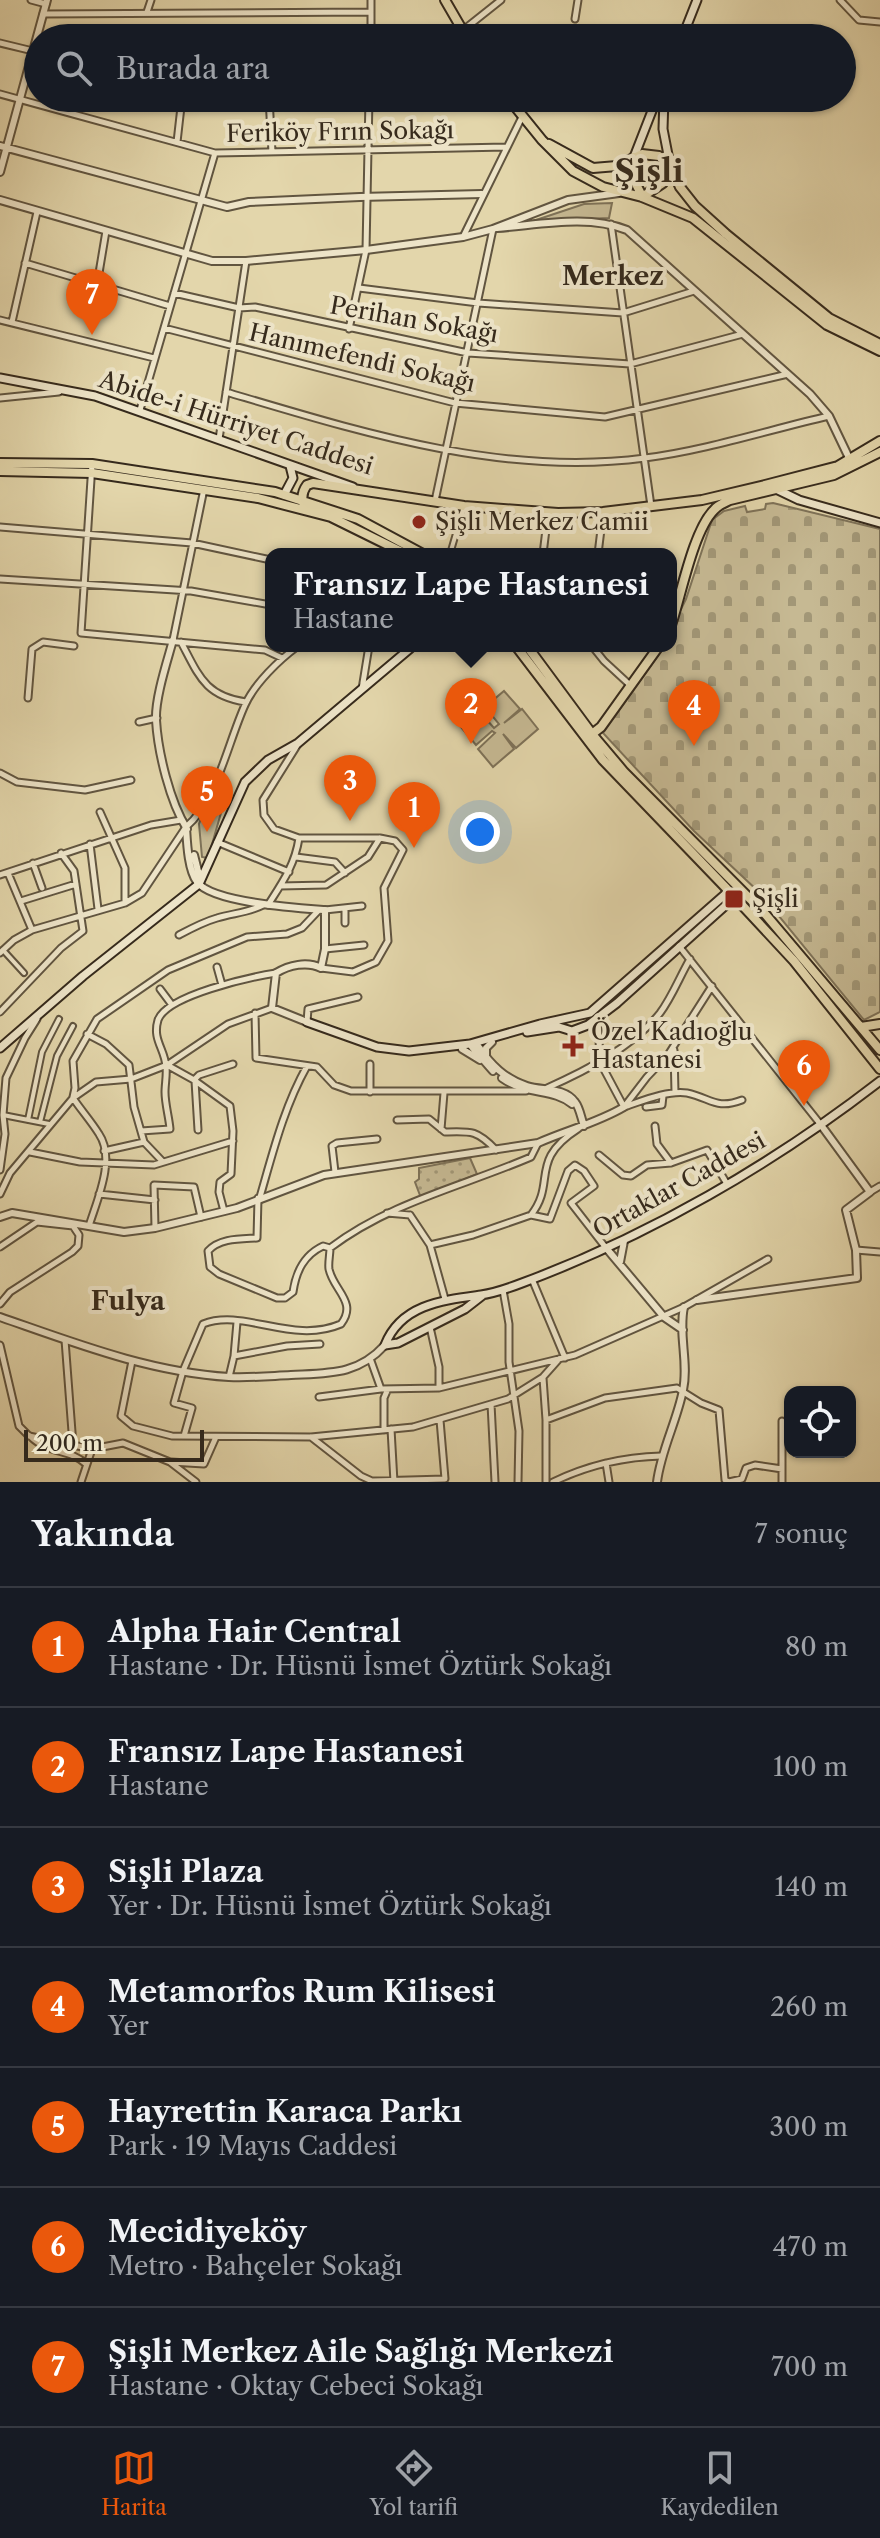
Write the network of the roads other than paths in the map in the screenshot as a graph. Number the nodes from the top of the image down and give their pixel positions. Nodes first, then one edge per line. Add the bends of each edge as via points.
1 (31, 0) edge
2 (151, 0) edge
3 (371, 0) edge
4 (445, 0) edge
5 (501, 0) edge
6 (578, 0) edge
7 (697, 0) edge
8 (840, 0) edge
9 (46, 2) edge
10 (147, 12) junction
11 (371, 12) junction
12 (43, 14) junction
13 (575, 19) dead end
14 (880, 22) edge
15 (40, 24) edge
16 (371, 24) edge
17 (459, 24) edge
18 (476, 24) edge
19 (688, 24) edge
20 (0, 43) edge
21 (24, 49) edge
22 (24, 84) edge
23 (0, 94) edge
24 (20, 98) junction
25 (24, 99) edge
26 (70, 112) edge
27 (180, 112) edge
28 (270, 112) edge
29 (369, 112) edge
30 (518, 112) edge
31 (652, 112) edge
32 (664, 112) edge
33 (522, 117) junction
34 (542, 140) junction
35 (177, 142) junction
36 (3, 147) edge
37 (506, 147) junction
38 (368, 150) junction
39 (272, 152) junction
40 (215, 153) junction
41 (634, 157) junction
42 (670, 165) junction
43 (0, 172) edge
44 (624, 192) junction
45 (482, 194) junction
46 (367, 197) junction
47 (642, 197) junction
48 (0, 200) edge
49 (202, 201) junction
50 (37, 212) junction
51 (611, 224) junction
52 (493, 229) junction
53 (106, 231) junction
54 (463, 237) junction
55 (366, 250) junction
56 (185, 254) junction
57 (246, 261) junction
58 (25, 263) junction
59 (97, 285) junction
60 (359, 288) junction
61 (694, 291) junction
62 (174, 293) junction
63 (478, 303) junction
64 (170, 306) junction
65 (239, 308) junction
66 (623, 313) junction
67 (0, 320) edge
68 (12, 322) junction
69 (164, 328) junction
70 (349, 329) junction
71 (743, 334) junction
72 (880, 344) edge
73 (233, 346) junction
74 (880, 351) edge
75 (468, 353) junction
76 (154, 358) junction
77 (630, 364) junction
78 (789, 373) junction
79 (0, 378) edge
80 (70, 391) junction
81 (226, 392) junction
82 (0, 398) edge
83 (457, 403) junction
84 (636, 409) junction
85 (140, 410) junction
86 (829, 416) junction
87 (219, 439) junction
88 (880, 441) edge
89 (447, 450) junction
90 (880, 452) edge
91 (643, 458) junction
92 (0, 463) edge
93 (852, 463) junction
94 (290, 466) junction
95 (92, 469) junction
96 (0, 471) edge
97 (799, 484) junction
98 (765, 485) junction
99 (204, 489) junction
100 (358, 489) junction
101 (776, 489) junction
102 (284, 495) junction
103 (258, 498) junction
104 (302, 500) junction
105 (702, 500) junction
106 (799, 500) junction
107 (435, 501) junction
108 (464, 506) junction
109 (652, 507) junction
110 (307, 510) junction
111 (603, 512) junction
112 (548, 513) junction
113 (707, 520) junction
114 (880, 523) edge
115 (0, 527) edge
116 (87, 534) junction
117 (193, 543) junction
118 (386, 543) junction
119 (384, 548) edge
120 (395, 548) edge
121 (412, 548) edge
122 (452, 548) edge
123 (544, 548) edge
124 (599, 548) edge
125 (265, 559) edge
126 (0, 579) edge
127 (83, 584) junction
128 (183, 591) junction
129 (265, 604) edge
130 (677, 608) edge
131 (177, 640) junction
132 (74, 646) dead end
133 (265, 650) edge
134 (269, 652) edge
135 (290, 652) edge
136 (368, 652) edge
137 (406, 652) edge
138 (520, 652) edge
139 (531, 652) edge
140 (597, 652) edge
141 (655, 652) edge
142 (282, 658) junction
143 (630, 686) junction
144 (362, 690) junction
145 (28, 698) dead end
146 (246, 702) junction
147 (158, 718) junction
148 (139, 722) dead end
149 (575, 726) junction
150 (592, 734) junction
151 (298, 743) junction
152 (0, 773) edge
153 (131, 780) dead end
154 (100, 812) dead end
155 (181, 820) junction
156 (186, 827) junction
157 (112, 838) junction
158 (299, 838) junction
159 (380, 838) junction
160 (217, 842) junction
161 (90, 844) junction
162 (61, 853) junction
163 (296, 857) junction
164 (33, 863) junction
165 (289, 872) junction
166 (8, 873) junction
167 (345, 873) junction
168 (0, 875) edge
169 (76, 884) junction
170 (199, 884) junction
171 (280, 886) junction
172 (42, 888) dead end
173 (736, 890) junction
174 (21, 901) junction
175 (125, 903) junction
176 (265, 905) junction
177 (362, 906) dead end
178 (345, 908) junction
179 (98, 909) junction
180 (322, 909) junction
181 (82, 914) junction
182 (345, 923) dead end
183 (32, 930) junction
184 (179, 935) dead end
185 (364, 945) dead end
186 (679, 945) junction
187 (325, 949) junction
188 (2, 952) edge
189 (690, 959) junction
190 (217, 967) dead end
191 (321, 968) junction
192 (24, 973) dead end
193 (276, 973) junction
194 (222, 985) junction
195 (712, 986) junction
196 (160, 989) dead end
197 (718, 993) junction
198 (358, 997) dead end
199 (706, 997) junction
200 (172, 1005) junction
201 (272, 1008) junction
202 (46, 1009) junction
203 (0, 1012) edge
204 (255, 1013) junction
205 (573, 1018) junction
206 (598, 1018) junction
207 (59, 1019) dead end
208 (307, 1022) junction
209 (558, 1024) junction
210 (880, 1024) edge
211 (73, 1026) dead end
212 (861, 1027) junction
213 (582, 1028) junction
214 (87, 1034) junction
215 (492, 1042) junction
216 (472, 1046) junction
217 (673, 1047) junction
218 (0, 1048) edge
219 (880, 1050) edge
220 (486, 1061) junction
221 (600, 1062) junction
222 (233, 1064) dead end
223 (370, 1064) dead end
224 (167, 1065) junction
225 (307, 1066) junction
226 (880, 1069) edge
227 (131, 1079) junction
228 (194, 1080) junction
229 (880, 1081) edge
230 (509, 1088) junction
231 (528, 1089) junction
232 (546, 1091) junction
233 (370, 1092) junction
234 (444, 1093) junction
235 (675, 1093) junction
236 (663, 1096) junction
237 (73, 1098) junction
238 (742, 1100) dead end
239 (624, 1107) junction
240 (646, 1107) dead end
241 (3, 1115) junction
242 (28, 1120) junction
243 (397, 1120) dead end
244 (40, 1122) junction
245 (49, 1124) junction
246 (821, 1125) junction
247 (584, 1126) junction
248 (655, 1126) dead end
249 (441, 1129) junction
250 (198, 1130) dead end
251 (141, 1131) junction
252 (377, 1139) dead end
253 (233, 1141) junction
254 (144, 1142) junction
255 (538, 1143) junction
256 (104, 1151) junction
257 (497, 1151) junction
258 (30, 1152) junction
259 (599, 1155) dead end
260 (163, 1162) junction
261 (106, 1163) junction
262 (671, 1163) junction
263 (0, 1170) edge
264 (335, 1172) junction
265 (727, 1184) junction
266 (880, 1186) edge
267 (870, 1192) junction
268 (0, 1194) edge
269 (99, 1194) junction
270 (259, 1198) junction
271 (155, 1200) junction
272 (415, 1201) junction
273 (224, 1211) junction
274 (387, 1213) junction
275 (410, 1215) junction
276 (531, 1215) junction
277 (0, 1217) edge
278 (201, 1217) junction
279 (37, 1219) junction
280 (89, 1226) junction
281 (155, 1228) junction
282 (624, 1241) junction
283 (430, 1245) junction
284 (0, 1247) edge
285 (330, 1248) junction
286 (607, 1249) junction
287 (856, 1250) junction
288 (880, 1252) edge
289 (768, 1259) dead end
290 (620, 1262) junction
291 (532, 1279) junction
292 (503, 1290) junction
293 (483, 1295) junction
294 (462, 1297) junction
295 (445, 1299) junction
296 (697, 1300) junction
297 (0, 1304) edge
298 (684, 1307) junction
299 (465, 1309) junction
300 (0, 1317) edge
301 (664, 1317) junction
302 (237, 1322) junction
303 (430, 1327) junction
304 (683, 1330) junction
305 (65, 1340) junction
306 (320, 1344) dead end
307 (0, 1345) edge
308 (385, 1345) junction
309 (234, 1356) junction
310 (562, 1358) junction
311 (132, 1361) junction
312 (371, 1361) junction
313 (183, 1371) junction
314 (511, 1371) junction
315 (229, 1377) junction
316 (543, 1377) junction
317 (439, 1388) junction
318 (384, 1390) junction
319 (683, 1392) junction
320 (515, 1396) junction
321 (319, 1397) dead end
322 (491, 1404) junction
323 (440, 1420) junction
324 (546, 1420) junction
325 (782, 1421) dead end
326 (391, 1429) junction
327 (384, 1430) junction
328 (29, 1436) junction
329 (184, 1436) junction
330 (216, 1437) junction
331 (311, 1437) junction
332 (73, 1445) junction
333 (92, 1449) junction
334 (661, 1456) junction
335 (170, 1462) junction
336 (606, 1463) junction
337 (86, 1464) junction
338 (782, 1469) junction
339 (81, 1482) edge
340 (196, 1482) edge
341 (394, 1482) edge
342 (495, 1482) edge
343 (518, 1482) edge
344 (546, 1482) edge
345 (553, 1482) edge
346 (609, 1482) edge
347 (657, 1482) edge
348 (782, 1482) edge

1 - 9 street
2 - 10 street
3 - 11 street
4 - 17 main road
5 - 18 street
6 - 13 street
7 - 19 main road
8 - 14 street via 859,20
9 - 12 street
10 - 11 street
10 - 12 street
11 - 16 street
12 - 15 street
20 - 21 street
22 - 24 street
23 - 24 street, Feriköy Fırın Sokağı
24 - 25 street, Feriköy Fırın Sokağı
24 - 36 street
26 - 35 street, Feriköy Fırın Sokağı
27 - 35 street
28 - 39 street
29 - 38 street
30 - 33 main road
31 - 41 main road
32 - 42 main road
33 - 34 main road
33 - 37 street
34 - 41 main road via 593,168 609,168
34 - 44 main road via 581,176
35 - 40 street, Feriköy Fırın Sokağı
36 - 43 street
36 - 49 street
37 - 38 street, Feriköy Fırın Sokağı
37 - 45 street
38 - 39 street, Feriköy Fırın Sokağı
38 - 46 street
39 - 40 street, Feriköy Fırın Sokağı
40 - 49 street
41 - 42 main road via 653,153
41 - 47 main road via 632,176
42 - 47 main road via 663,183
42 - 72 main road via 686,196 726,234 829,318
44 - 47 main road
44 - 52 street via 568,200
45 - 46 street
45 - 54 street
46 - 49 street via 227,207
46 - 55 street
47 - 74 main road via 693,218 827,325
48 - 50 street
49 - 56 street
50 - 53 street
50 - 58 street
51 - 52 street
51 - 61 street via 627,230
51 - 66 street
52 - 54 street
52 - 63 street
53 - 56 street
53 - 59 street
54 - 55 street
55 - 57 street
55 - 60 street
56 - 57 street
56 - 62 street
57 - 65 street
58 - 59 street
58 - 68 street
59 - 64 street
60 - 63 street
60 - 70 street
61 - 66 street
61 - 71 street
62 - 64 street
62 - 65 street, Perihan Sokağı
63 - 66 street
63 - 75 street
64 - 69 street
65 - 70 street, Perihan Sokağı
65 - 73 street
66 - 77 street
67 - 68 street
68 - 76 street
69 - 73 street, Hanımefendi Sokağı
69 - 76 street
70 - 75 street, Perihan Sokağı
71 - 77 street, Perihan Sokağı
71 - 78 street
73 - 81 street
73 - 83 street, Hanımefendi Sokağı
75 - 77 street, Perihan Sokağı
75 - 83 street
76 - 85 street
77 - 84 street
78 - 84 street, Hanımefendi Sokağı
78 - 86 street
79 - 80 main road, Abide-i Hürriyet Caddesi
80 - 82 street
80 - 85 main road, Abide-i Hürriyet Caddesi
81 - 87 street
81 - 89 street via 387,439
83 - 84 street, Hanımefendi Sokağı via 605,417
83 - 89 street
84 - 91 street
85 - 87 main road, Abide-i Hürriyet Caddesi
86 - 91 street
86 - 93 street
87 - 94 main road, Abide-i Hürriyet Caddesi
88 - 93 main road, Abide-i Hürriyet Caddesi
89 - 91 street via 555,462
89 - 107 street
90 - 93 main road, Abide-i Hürriyet Caddesi
91 - 109 street
92 - 95 main road
93 - 97 main road, Abide-i Hürriyet Caddesi
93 - 98 main road, Abide-i Hürriyet Caddesi
94 - 100 main road, Abide-i Hürriyet Caddesi
94 - 102 main road via 293,478
95 - 96 main road
95 - 99 main road via 128,480
95 - 102 main road
95 - 116 street
97 - 101 main road, Abide-i Hürriyet Caddesi
97 - 106 main road
98 - 101 main road
98 - 105 main road, Abide-i Hürriyet Caddesi
99 - 103 main road
99 - 117 street
100 - 104 main road via 310,483
100 - 107 main road, Abide-i Hürriyet Caddesi
101 - 106 main road
101 - 113 main road, Abide-i Hürriyet Caddesi via 723,503
102 - 103 main road
102 - 104 main road
103 - 110 main road
104 - 110 main road
104 - 121 main road via 358,519
105 - 109 main road, Abide-i Hürriyet Caddesi
105 - 113 main road
106 - 114 main road
107 - 108 main road, Abide-i Hürriyet Caddesi
108 - 112 main road, Abide-i Hürriyet Caddesi
108 - 122 street
109 - 111 main road, Abide-i Hürriyet Caddesi
110 - 118 main road
111 - 112 main road, Abide-i Hürriyet Caddesi
111 - 124 street
112 - 123 street
113 - 130 main road
115 - 116 street
116 - 117 street
116 - 127 street
117 - 125 street
117 - 128 street
118 - 119 street
118 - 120 main road
126 - 127 street
127 - 128 street
127 - 131 street via 81,633
128 - 129 street
128 - 131 street
131 - 133 street
131 - 146 street via 209,689
131 - 147 street
132 - 145 street via 43,642 32,649
134 - 142 street
135 - 142 street
136 - 144 street
137 - 144 main road
138 - 149 main road
139 - 150 main road
140 - 143 street
141 - 143 main road
142 - 146 street
143 - 150 main road
144 - 151 main road
146 - 156 street via 212,787
147 - 148 street
147 - 155 street via 161,751
149 - 150 main road
149 - 173 main road via 618,778
150 - 173 main road
151 - 158 street via 263,800 264,815 274,829
151 - 160 main road via 268,760 245,782
152 - 153 street via 17,782 85,790
154 - 157 street
155 - 156 street
155 - 157 street
156 - 170 street
156 - 175 street via 142,893
157 - 161 street
157 - 175 street via 125,868
158 - 159 street
158 - 163 street
159 - 167 street via 368,857
159 - 191 street via 395,841 403,850 384,888 388,941 376,962 353,972
160 - 165 street
160 - 170 main road
161 - 162 street
161 - 179 street
162 - 164 street
162 - 169 street
163 - 165 street
163 - 167 street via 335,862
164 - 166 street
164 - 172 street
165 - 171 street
166 - 168 street
166 - 174 street
167 - 171 street via 326,885
169 - 174 street
169 - 181 street
170 - 176 street
170 - 202 main road
171 - 176 street
173 - 186 main road
173 - 205 main road via 599,1008
173 - 212 main road via 790,940
173 - 226 main road
174 - 183 street
175 - 179 street
176 - 180 street
176 - 184 street via 220,916
177 - 178 street
178 - 180 street
178 - 182 street
179 - 181 street
180 - 187 street
180 - 214 street via 287,934 247,937 168,970 97,1019
181 - 183 street
181 - 203 street via 83,931
183 - 188 street
185 - 187 street
186 - 189 street
186 - 206 main road
187 - 191 street
188 - 192 street
189 - 195 street
189 - 221 street via 660,1013
190 - 194 street
191 - 193 street via 288,966
193 - 194 street
193 - 201 street
194 - 200 street
195 - 197 street
195 - 199 street
196 - 200 street
197 - 199 street
197 - 246 street
198 - 208 street via 308,1009
199 - 217 street
200 - 224 street via 159,1019 156,1040
201 - 204 street
201 - 208 street
202 - 218 main road
202 - 241 street via 6,1078
204 - 224 street via 228,1024
204 - 225 street via 256,1058
205 - 209 main road
205 - 213 main road
206 - 213 main road
206 - 221 street
207 - 242 street via 42,1052
208 - 216 main road via 398,1051
209 - 213 main road via 572,1031
209 - 215 main road
209 - 216 main road
210 - 212 main road
211 - 244 street via 57,1056
212 - 219 main road
214 - 227 street via 129,1065
214 - 237 street via 73,1061
215 - 216 main road
215 - 220 street
216 - 220 street
216 - 220 street
217 - 235 street
217 - 239 street
220 - 230 street
220 - 231 street
221 - 232 street
221 - 239 street
222 - 228 street
223 - 233 street
224 - 227 street
224 - 228 street
224 - 251 street via 170,1129
225 - 233 street via 317,1067 334,1085
225 - 270 street via 294,1089
227 - 237 street via 96,1082
227 - 251 street
228 - 250 street
228 - 253 street via 230,1106
229 - 246 main road, Ortaklar Caddesi
230 - 231 street
230 - 234 street
231 - 232 street
232 - 247 street via 570,1102
233 - 234 street
234 - 249 street
235 - 236 street
235 - 238 street via 718,1105
236 - 239 street
236 - 240 street via 662,1105
237 - 245 street
237 - 256 street via 101,1136
239 - 247 street
241 - 242 street
241 - 263 street
242 - 244 street
243 - 249 street via 429,1119
244 - 245 street
245 - 258 street
246 - 265 main road, Ortaklar Caddesi
246 - 267 street
247 - 255 street
247 - 276 street via 548,1158 538,1206
248 - 262 street via 657,1144
249 - 257 street via 471,1131
251 - 254 street
252 - 264 street via 332,1146
253 - 260 street
253 - 273 street via 231,1174 220,1182
254 - 256 street
254 - 260 street
255 - 257 street
255 - 272 street via 531,1157
256 - 261 street
257 - 264 street
258 - 261 street
258 - 268 street via 10,1173
259 - 262 street via 631,1176 647,1165
260 - 261 street
261 - 269 street
262 - 265 street via 707,1150
264 - 270 street
265 - 282 main road, Ortaklar Caddesi
266 - 267 street
267 - 287 street via 846,1210
269 - 271 street
269 - 280 street
270 - 273 street
270 - 285 street via 257,1238 231,1240 208,1251 210,1267 219,1274 285,1298 293,1292 296,1274 311,1252
271 - 278 street via 154,1185 194,1187
271 - 281 street
272 - 274 street
272 - 275 street
273 - 278 street
274 - 275 street
274 - 285 street
275 - 283 street
276 - 283 street
276 - 286 street via 550,1219 575,1165 594,1186 571,1203
277 - 279 street via 12,1213
278 - 281 street
279 - 280 street
279 - 284 street
279 - 297 street via 73,1226 78,1246
280 - 281 street via 124,1232
282 - 286 main road, Ortaklar Caddesi
282 - 290 street
283 - 295 street
285 - 302 street via 329,1271 347,1302 341,1324 312,1332
286 - 290 street
286 - 291 main road, Ortaklar Caddesi
287 - 288 street
287 - 296 street via 857,1278
289 - 296 street
290 - 301 street
291 - 292 main road, Ortaklar Caddesi
291 - 310 street
292 - 293 main road, Ortaklar Caddesi
292 - 314 street
293 - 294 main road, Ortaklar Caddesi
293 - 299 main road, Ortaklar Caddesi
294 - 295 main road, Ortaklar Caddesi
294 - 299 main road
295 - 308 main road, Ortaklar Caddesi via 397,1324
296 - 298 street
298 - 301 street
298 - 304 street
299 - 303 main road, Ortaklar Caddesi
300 - 305 street
301 - 304 street
301 - 310 street
302 - 309 street
302 - 313 street via 203,1324
303 - 308 main road, Ortaklar Caddesi
303 - 317 street
304 - 319 street
305 - 311 street
305 - 332 street
306 - 309 street
307 - 328 street via 19,1426
308 - 312 street
309 - 315 street
310 - 314 street
310 - 316 street
311 - 313 street
311 - 329 street via 121,1416 133,1426
312 - 315 street via 318,1373
312 - 318 street
313 - 315 street
313 - 329 street via 174,1403 192,1408
314 - 317 street
314 - 320 street
316 - 320 street
316 - 324 street
317 - 318 street
318 - 321 street
318 - 327 street
319 - 324 street via 677,1388 605,1398
319 - 334 street
319 - 338 street via 719,1410 725,1480 742,1479 746,1468 755,1465
320 - 322 street
320 - 343 street
322 - 323 street
322 - 342 street
323 - 326 street
323 - 341 street via 445,1479
324 - 344 street
325 - 338 street
326 - 327 street
326 - 341 street
327 - 331 street
328 - 332 street
328 - 337 street via 41,1447
329 - 330 street
330 - 331 street
330 - 335 street via 204,1464
331 - 341 street via 372,1481
332 - 333 street
333 - 335 street via 123,1443
333 - 337 street
334 - 336 street
334 - 347 street
335 - 340 street
336 - 345 street
336 - 346 street
337 - 339 street
338 - 348 street

